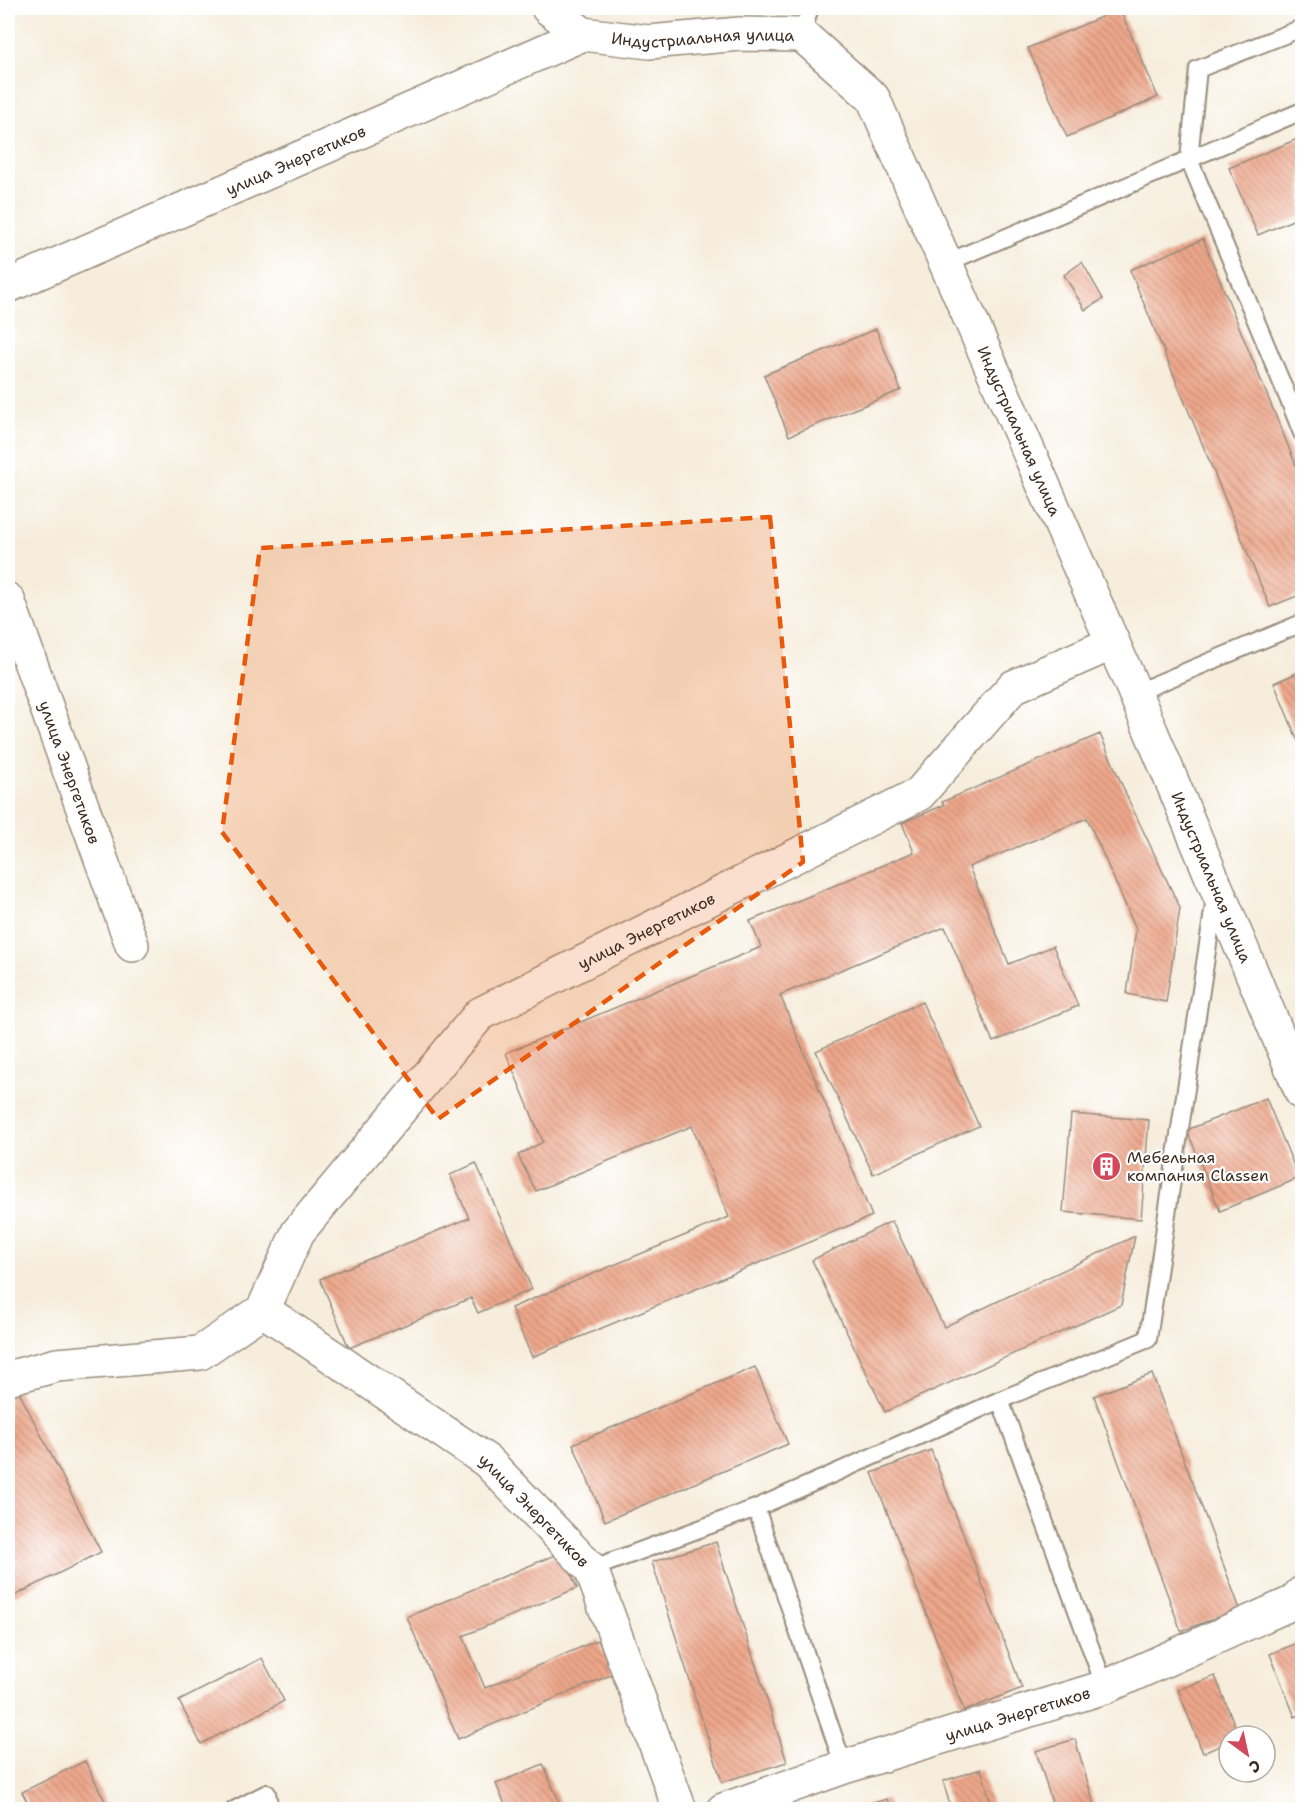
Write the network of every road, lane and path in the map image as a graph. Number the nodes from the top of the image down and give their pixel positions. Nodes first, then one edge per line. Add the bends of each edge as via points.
1 (548, 8) edge
2 (806, 21) edge
3 (1302, 28) edge
4 (584, 34) junction
5 (1302, 111) edge
6 (1189, 159) junction
7 (946, 263) junction
8 (8, 286) edge
9 (1298, 408) edge
10 (1302, 433) edge
11 (8, 600) edge
12 (1302, 623) edge
13 (1113, 643) junction
14 (1135, 693) junction
15 (1216, 891) junction
16 (132, 945) dead end
17 (1302, 1093) edge
18 (263, 1310) junction
19 (8, 1378) edge
20 (1000, 1400) junction
21 (756, 1508) junction
22 (591, 1569) junction
23 (1302, 1593) edge
24 (1105, 1687) junction
25 (844, 1767) junction
26 (234, 1809) edge
27 (270, 1809) edge
28 (680, 1809) edge
29 (723, 1809) edge

1 - 4 street, Индустриальная улица
2 - 4 street, Индустриальная улица via 740,34 649,42
2 - 7 street, Индустриальная улица via 873,98
3 - 6 lane via 1198,69
4 - 8 street, улица Энергетиков
5 - 6 lane
6 - 7 lane
6 - 9 lane
7 - 13 street, Индустриальная улица
9 - 10 lane
11 - 16 street, улица Энергетиков
12 - 14 lane
13 - 14 street, Индустриальная улица
13 - 18 street, улица Энергетиков via 1013,687 919,794 480,1014 298,1232
14 - 15 street, Индустриальная улица
15 - 17 street, Индустриальная улица
15 - 20 lane via 1148,1339
18 - 19 street via 200,1353 57,1365
18 - 22 street, улица Энергетиков via 487,1461
20 - 21 lane
20 - 24 lane
21 - 22 lane
21 - 25 lane
22 - 28 street, улица Энергетиков
23 - 24 street, улица Энергетиков via 1292,1603
24 - 25 street, улица Энергетиков
25 - 29 street, улица Энергетиков
26 - 27 lane via 267,1793

